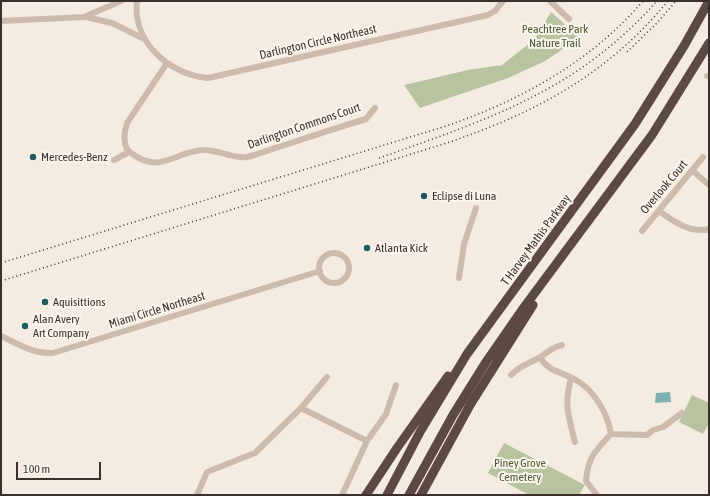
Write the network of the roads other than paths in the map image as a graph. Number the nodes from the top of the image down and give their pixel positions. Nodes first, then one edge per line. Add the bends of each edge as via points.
1 (121, 1) edge
2 (138, 1) edge
3 (503, 1) edge
4 (550, 1) edge
5 (709, 1) edge
6 (84, 17) junction
7 (569, 19) dead end
8 (1, 21) edge
9 (144, 39) junction
10 (709, 43) edge
11 (167, 63) junction
12 (375, 108) dead end
13 (129, 152) junction
14 (704, 157) dead end
15 (114, 160) dead end
16 (693, 171) junction
17 (709, 185) edge
18 (476, 208) dead end
19 (659, 211) junction
20 (709, 229) edge
21 (642, 231) dead end
22 (572, 245) junction
23 (320, 271) junction
24 (459, 278) dead end
25 (1, 336) edge
26 (562, 345) dead end
27 (467, 354) junction
28 (540, 357) junction
29 (511, 375) dead end
30 (327, 378) dead end
31 (571, 378) junction
32 (396, 385) dead end
33 (301, 408) junction
34 (682, 413) dead end
35 (611, 434) junction
36 (367, 440) junction
37 (575, 442) dead end
38 (197, 495) edge
39 (342, 495) edge
40 (366, 495) edge
41 (387, 495) edge
42 (409, 495) edge
43 (421, 495) edge
44 (597, 495) edge

1 - 6 street
2 - 9 street, Darlington Circle Northeast via 138,25
3 - 11 street, Darlington Circle Northeast via 488,15 217,77 188,75
4 - 7 street
5 - 27 highway, T Harvey Mathis Parkway via 635,124
6 - 8 street
6 - 9 street, Darlington Circle Northeast via 112,23
9 - 11 street, Darlington Circle Northeast
10 - 22 highway via 652,136
11 - 13 street via 127,122 124,132
12 - 13 street, Darlington Commons Court via 366,118 246,157 202,150 157,163 148,163
13 - 15 street
14 - 16 street, Overlook Court
16 - 17 street
16 - 19 street, Overlook Court
18 - 24 street via 464,244
19 - 20 street via 678,224 696,230
19 - 21 street, Overlook Court
22 - 42 highway via 486,362
22 - 43 highway via 470,404
23 - 23 street via 327,281 340,282 347,275 348,263 343,256 331,254 322,261
23 - 25 street, Miami Circle Northeast via 53,353 32,351
26 - 28 street
27 - 40 highway via 446,378
27 - 41 highway, T Harvey Mathis Parkway via 420,432
28 - 29 street
28 - 31 street via 546,366
30 - 33 street
31 - 35 street via 587,388 603,410
31 - 37 street via 566,408
32 - 36 street via 386,414
33 - 36 street
33 - 38 street via 255,453 208,472
34 - 35 street via 647,435
35 - 44 street via 594,453 588,465 586,481
36 - 39 street

